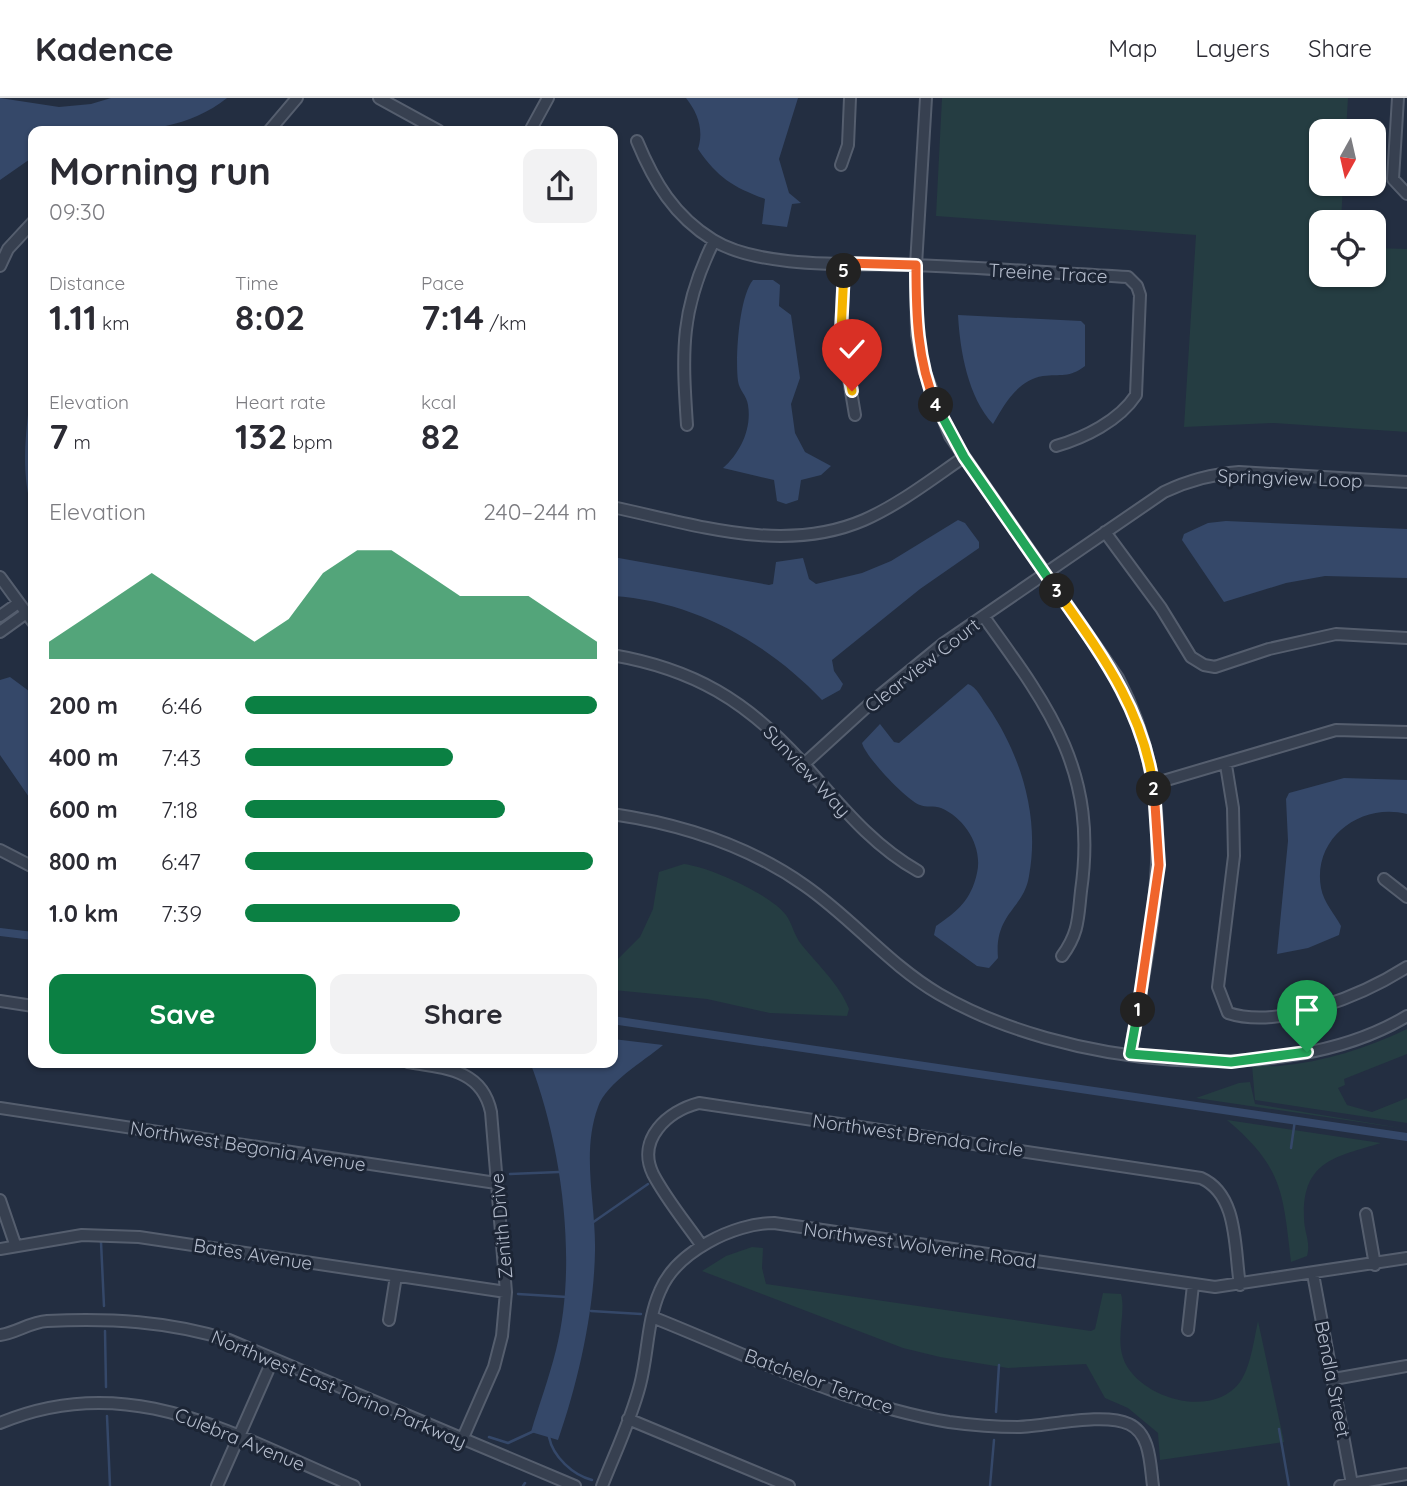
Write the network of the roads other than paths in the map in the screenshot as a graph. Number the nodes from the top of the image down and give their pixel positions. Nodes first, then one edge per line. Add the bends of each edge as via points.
1 (297, 98) edge
2 (379, 98) edge
3 (548, 98) edge
4 (850, 98) edge
5 (926, 98) edge
6 (1398, 98) edge
7 (273, 126) edge
8 (430, 126) edge
9 (533, 126) edge
10 (637, 141) dead end
11 (841, 165) dead end
12 (1407, 194) edge
13 (28, 227) edge
14 (714, 241) junction
15 (844, 263) junction
16 (916, 265) junction
17 (0, 266) edge
18 (855, 415) dead end
19 (687, 425) dead end
20 (1056, 446) dead end
21 (964, 457) junction
22 (1407, 482) edge
23 (618, 508) edge
24 (1105, 532) junction
25 (1045, 574) junction
26 (0, 578) edge
27 (17, 604) junction
28 (0, 616) edge
29 (28, 617) edge
30 (984, 617) junction
31 (28, 618) edge
32 (0, 632) edge
33 (1407, 638) edge
34 (618, 656) edge
35 (1407, 732) edge
36 (804, 764) junction
37 (1226, 765) junction
38 (1153, 784) junction
39 (618, 815) edge
40 (1, 851) edge
41 (28, 864) edge
42 (918, 871) dead end
43 (1384, 879) dead end
44 (1407, 897) edge
45 (1062, 956) dead end
46 (1407, 967) edge
47 (0, 1001) edge
48 (28, 1005) edge
49 (1407, 1016) edge
50 (1130, 1054) junction
51 (444, 1068) edge
52 (0, 1108) edge
53 (496, 1183) junction
54 (0, 1200) edge
55 (1366, 1214) dead end
56 (16, 1244) junction
57 (702, 1246) junction
58 (0, 1249) edge
59 (1407, 1258) edge
60 (1375, 1265) junction
61 (1313, 1274) junction
62 (396, 1276) junction
63 (1193, 1285) junction
64 (1240, 1285) junction
65 (506, 1292) junction
66 (652, 1317) junction
67 (389, 1320) dead end
68 (54, 1322) junction
69 (1188, 1330) dead end
70 (0, 1335) edge
71 (0, 1344) edge
72 (273, 1359) junction
73 (1407, 1366) edge
74 (1335, 1379) junction
75 (628, 1419) junction
76 (0, 1423) edge
77 (239, 1436) junction
78 (462, 1440) junction
79 (1407, 1474) edge
80 (334, 1482) edge
81 (1352, 1484) junction
82 (217, 1486) edge
83 (354, 1486) edge
84 (575, 1486) edge
85 (602, 1486) edge
86 (789, 1486) edge
87 (1153, 1486) edge
88 (1340, 1486) edge

1 - 7 street
2 - 8 street
3 - 9 street
4 - 11 street via 848,145
5 - 16 street
6 - 12 street via 1393,178
10 - 14 street via 667,199
13 - 17 street via 8,249
14 - 15 street via 770,258
14 - 19 street via 687,311 683,373
15 - 16 street
15 - 18 street via 841,332
16 - 20 street, Treeine Trace via 1128,277 1137,286 1136,395 1129,406 1082,438
16 - 21 street via 917,335 924,370
21 - 23 street via 865,519 812,534 762,537
21 - 25 street
22 - 24 street, Springview Loop via 1214,474 1164,492
24 - 25 street, Springview Loop
24 - 33 street via 1191,657 1204,665 1215,667 1335,634
25 - 30 street, Clearview Court
25 - 38 street via 1131,703
26 - 27 street
27 - 28 street
27 - 29 street
30 - 36 street, Clearview Court via 944,643
30 - 45 street via 1042,698 1077,775 1084,870 1075,939
31 - 32 street
34 - 36 street, Sunview Way via 688,673 716,688 774,732
35 - 37 street via 1336,730
36 - 42 street, Sunview Way via 863,831
37 - 38 street
37 - 46 street via 1234,856 1218,987 1228,1013 1247,1020 1299,1012 1348,997
38 - 50 street via 1159,865
39 - 50 street via 695,831 766,861 830,906 900,969 975,1013 1043,1038
40 - 41 street
43 - 44 street
47 - 48 street
49 - 50 street via 1349,1041 1262,1060 1203,1061
51 - 53 street, Zenith Drive via 471,1078 482,1089 491,1112
52 - 53 street, Northwest Begonia Avenue
53 - 65 street, Zenith Drive
54 - 56 street
55 - 60 street
56 - 58 street, Bates Avenue
56 - 62 street, Bates Avenue via 82,1235 139,1237
57 - 63 street, Northwest Wolverine Road via 753,1223 774,1223
57 - 64 street, Northwest Brenda Circle via 652,1172 650,1152 655,1130 667,1115 699,1103 1201,1178 1222,1191 1228,1204
57 - 66 street, Northwest Wolverine Road via 670,1273
59 - 60 street, Northwest Wolverine Road
60 - 61 street, Northwest Wolverine Road
61 - 64 street, Northwest Wolverine Road
61 - 74 street, Bendla Street
62 - 65 street, Bates Avenue
62 - 67 street
63 - 64 street, Northwest Wolverine Road
63 - 69 street
65 - 78 street, Zenith Drive via 494,1367
66 - 75 street, Northwest Wolverine Road via 640,1385
66 - 87 street, Batchelor Terrace via 840,1392 917,1415 1016,1427 1115,1419 1132,1425 1147,1445
68 - 70 street, Northwest East Torino Parkway
68 - 71 street, Northwest East Torino Parkway
68 - 72 street, Northwest East Torino Parkway via 123,1319 172,1325 229,1340
72 - 77 street
72 - 78 street, Northwest East Torino Parkway
73 - 74 street
74 - 81 street, Bendla Street
75 - 85 street, Northwest Wolverine Road
75 - 86 street
76 - 77 street, Culebra Avenue via 54,1408 117,1403 180,1413
77 - 80 street, Culebra Avenue
77 - 82 street
78 - 84 street, Northwest East Torino Parkway
79 - 81 street
80 - 83 street, Culebra Avenue
81 - 88 street

